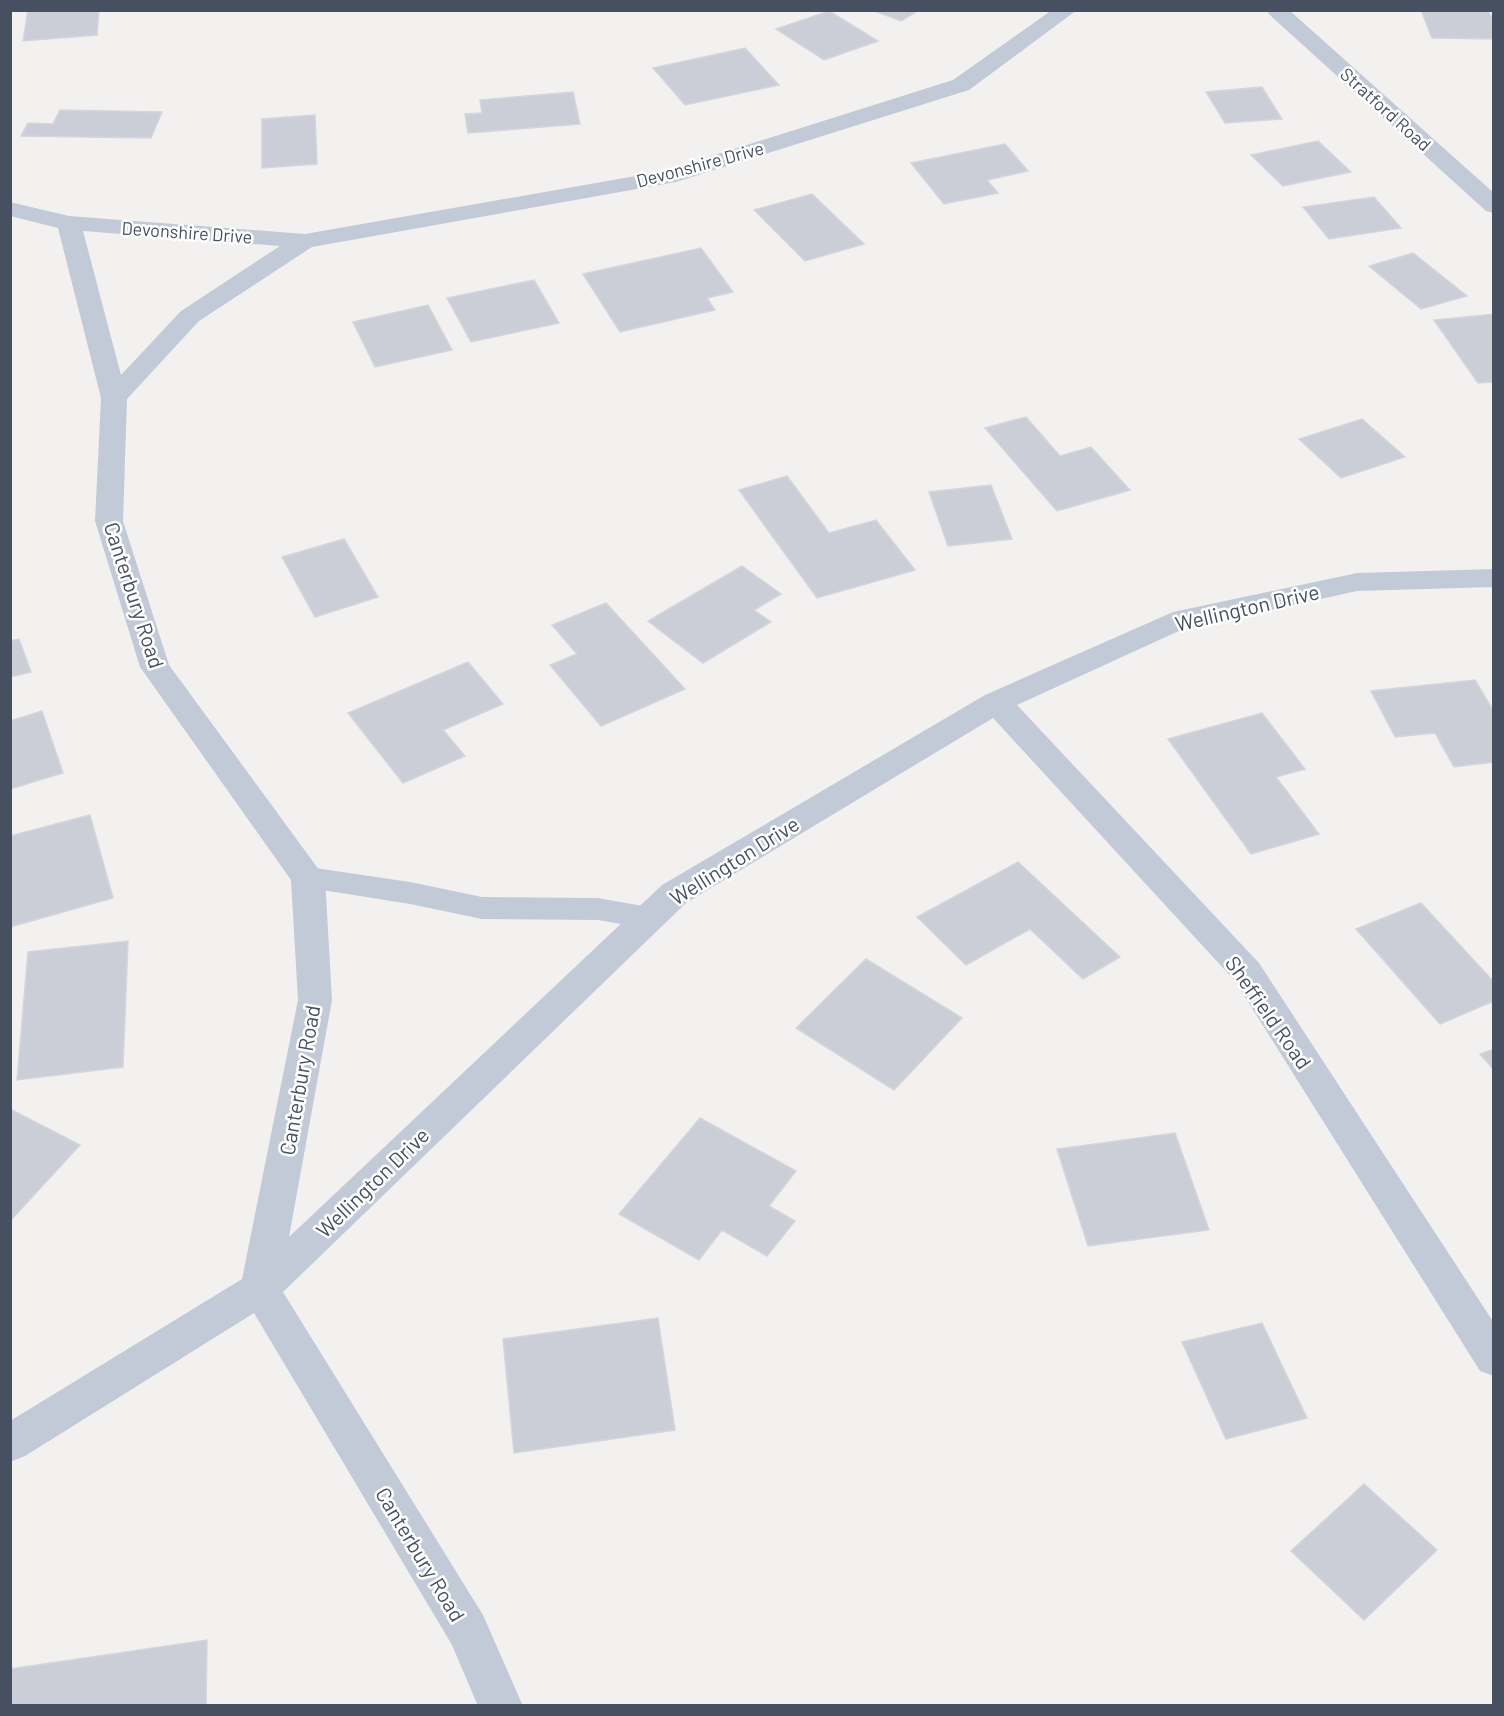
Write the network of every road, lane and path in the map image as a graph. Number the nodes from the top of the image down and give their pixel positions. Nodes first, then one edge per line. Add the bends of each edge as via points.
1 (1067, 10) edge
2 (1275, 11) edge
3 (1494, 206) edge
4 (10, 209) edge
5 (69, 223) junction
6 (305, 241) junction
7 (114, 398) junction
8 (1494, 578) edge
9 (996, 702) junction
10 (308, 878) junction
11 (649, 917) junction
12 (260, 1289) junction
13 (1494, 1358) edge
14 (10, 1443) edge
15 (501, 1706) edge

1 - 6 street, Devonshire Drive via 961,85 668,177
2 - 3 street, Stratford Road
4 - 5 street
5 - 6 street, Devonshire Drive
5 - 7 street, Canterbury Road
6 - 7 street, Devonshire Drive via 190,316
7 - 10 street, Canterbury Road via 109,521 155,668
8 - 9 street, Wellington Drive via 1357,582 1173,622
9 - 11 street, Wellington Drive via 674,894
9 - 13 street, Sheffield Road via 1247,972
10 - 11 lane via 482,908 598,909
10 - 12 street, Canterbury Road via 315,1000
11 - 12 street, Wellington Drive
12 - 14 street, Wellington Drive
12 - 15 street, Canterbury Road via 468,1630

